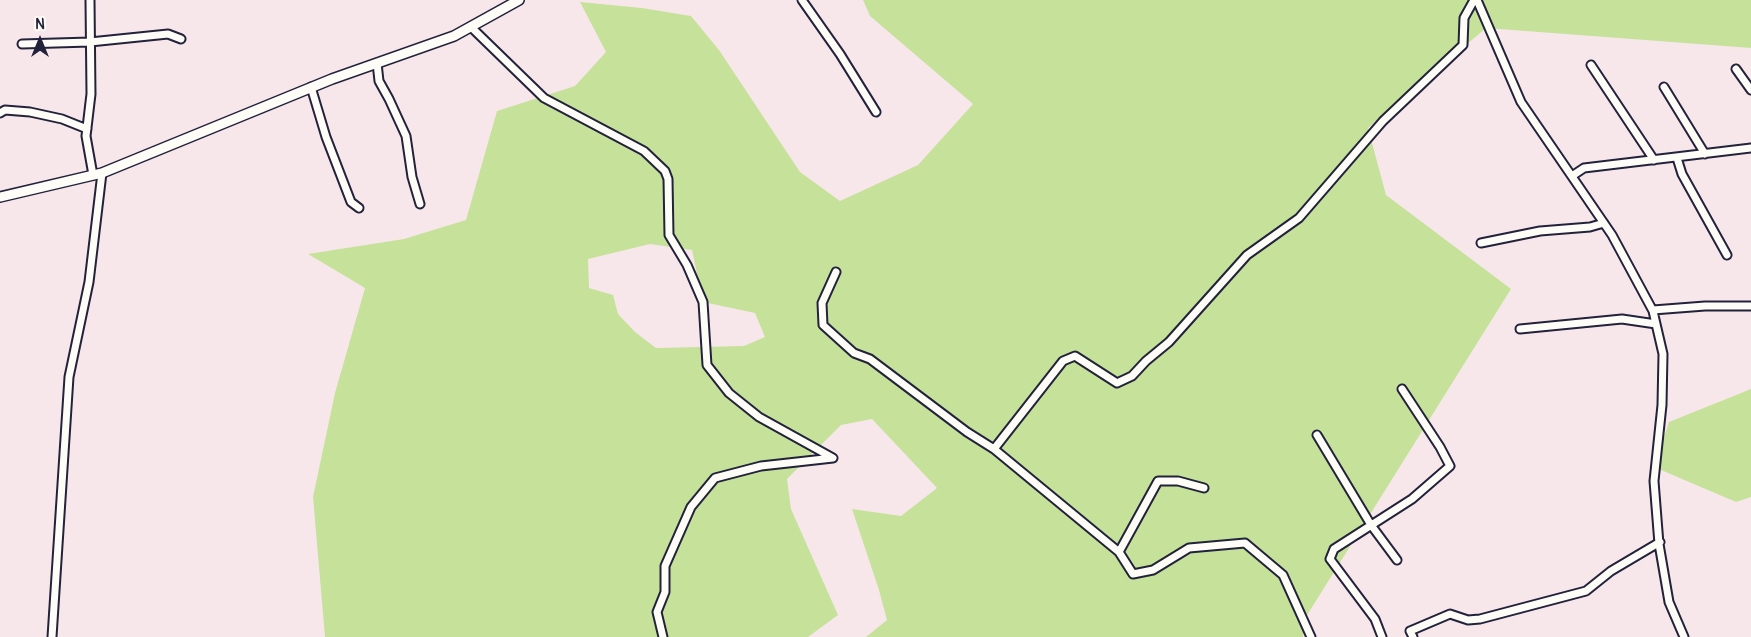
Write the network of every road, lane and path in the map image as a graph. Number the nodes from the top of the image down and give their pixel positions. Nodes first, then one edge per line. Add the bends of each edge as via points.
1 (90, 0) edge
2 (519, 0) edge
3 (802, 0) edge
4 (1476, 0) edge
5 (472, 28) junction
6 (181, 39) dead end
7 (90, 42) junction
8 (22, 44) dead end
9 (377, 63) junction
10 (1591, 65) dead end
11 (1736, 69) dead end
12 (310, 87) junction
13 (1664, 87) dead end
14 (1751, 90) edge
15 (876, 112) dead end
16 (0, 113) edge
17 (86, 129) junction
18 (1751, 148) edge
19 (1705, 154) junction
20 (1678, 158) junction
21 (1654, 160) junction
22 (97, 174) junction
23 (1572, 176) junction
24 (0, 198) edge
25 (420, 204) dead end
26 (359, 208) dead end
27 (1604, 222) junction
28 (1481, 244) dead end
29 (1727, 255) dead end
30 (836, 272) dead end
31 (1751, 306) edge
32 (1653, 310) junction
33 (1656, 324) junction
34 (1520, 329) dead end
35 (1402, 389) dead end
36 (1317, 435) dead end
37 (994, 449) junction
38 (1204, 488) dead end
39 (1371, 525) junction
40 (1659, 543) junction
41 (1119, 552) junction
42 (1397, 560) dead end
43 (52, 637) edge
44 (663, 637) edge
45 (1311, 637) edge
46 (1382, 637) edge
47 (1413, 637) edge
48 (1684, 637) edge

1 - 7 street
2 - 5 street
3 - 15 street
4 - 23 street via 1521,102
4 - 37 street via 1464,18 1463,45 1383,121 1299,218 1247,255 1169,342 1132,376 1117,383 1075,356 1063,361
5 - 9 street
5 - 44 street via 544,98 644,151 665,170 669,235 703,302 707,365 729,394 759,417 833,458 761,466 715,478 691,507 665,566 665,592 657,612
6 - 7 street via 168,34
7 - 8 street
7 - 17 street via 91,94
9 - 12 street
9 - 25 street via 379,81 406,136
10 - 21 street
11 - 14 street
12 - 22 street
12 - 26 street via 351,202
13 - 19 street
16 - 17 street via 4,110 30,112 62,119
17 - 22 street via 86,142
18 - 19 street
19 - 20 street
20 - 21 street
20 - 29 street via 1682,174
21 - 23 street via 1584,168
22 - 24 street
22 - 43 street via 89,282 69,377
23 - 27 street
27 - 28 street
27 - 32 street
30 - 37 street via 822,303 823,325 854,353 870,359
31 - 32 street
32 - 33 street
33 - 34 street via 1622,319
33 - 40 street via 1663,354 1662,405 1654,481
35 - 39 street via 1450,466 1412,498
36 - 39 street
37 - 41 street
38 - 41 street via 1178,481 1158,481
39 - 42 street
39 - 46 street via 1334,549 1330,558 1375,619
40 - 47 street via 1610,570 1586,591 1480,619 1468,620 1450,614 1410,631
40 - 48 street via 1669,602
41 - 45 street via 1133,574 1153,570 1189,548 1245,543 1283,575

